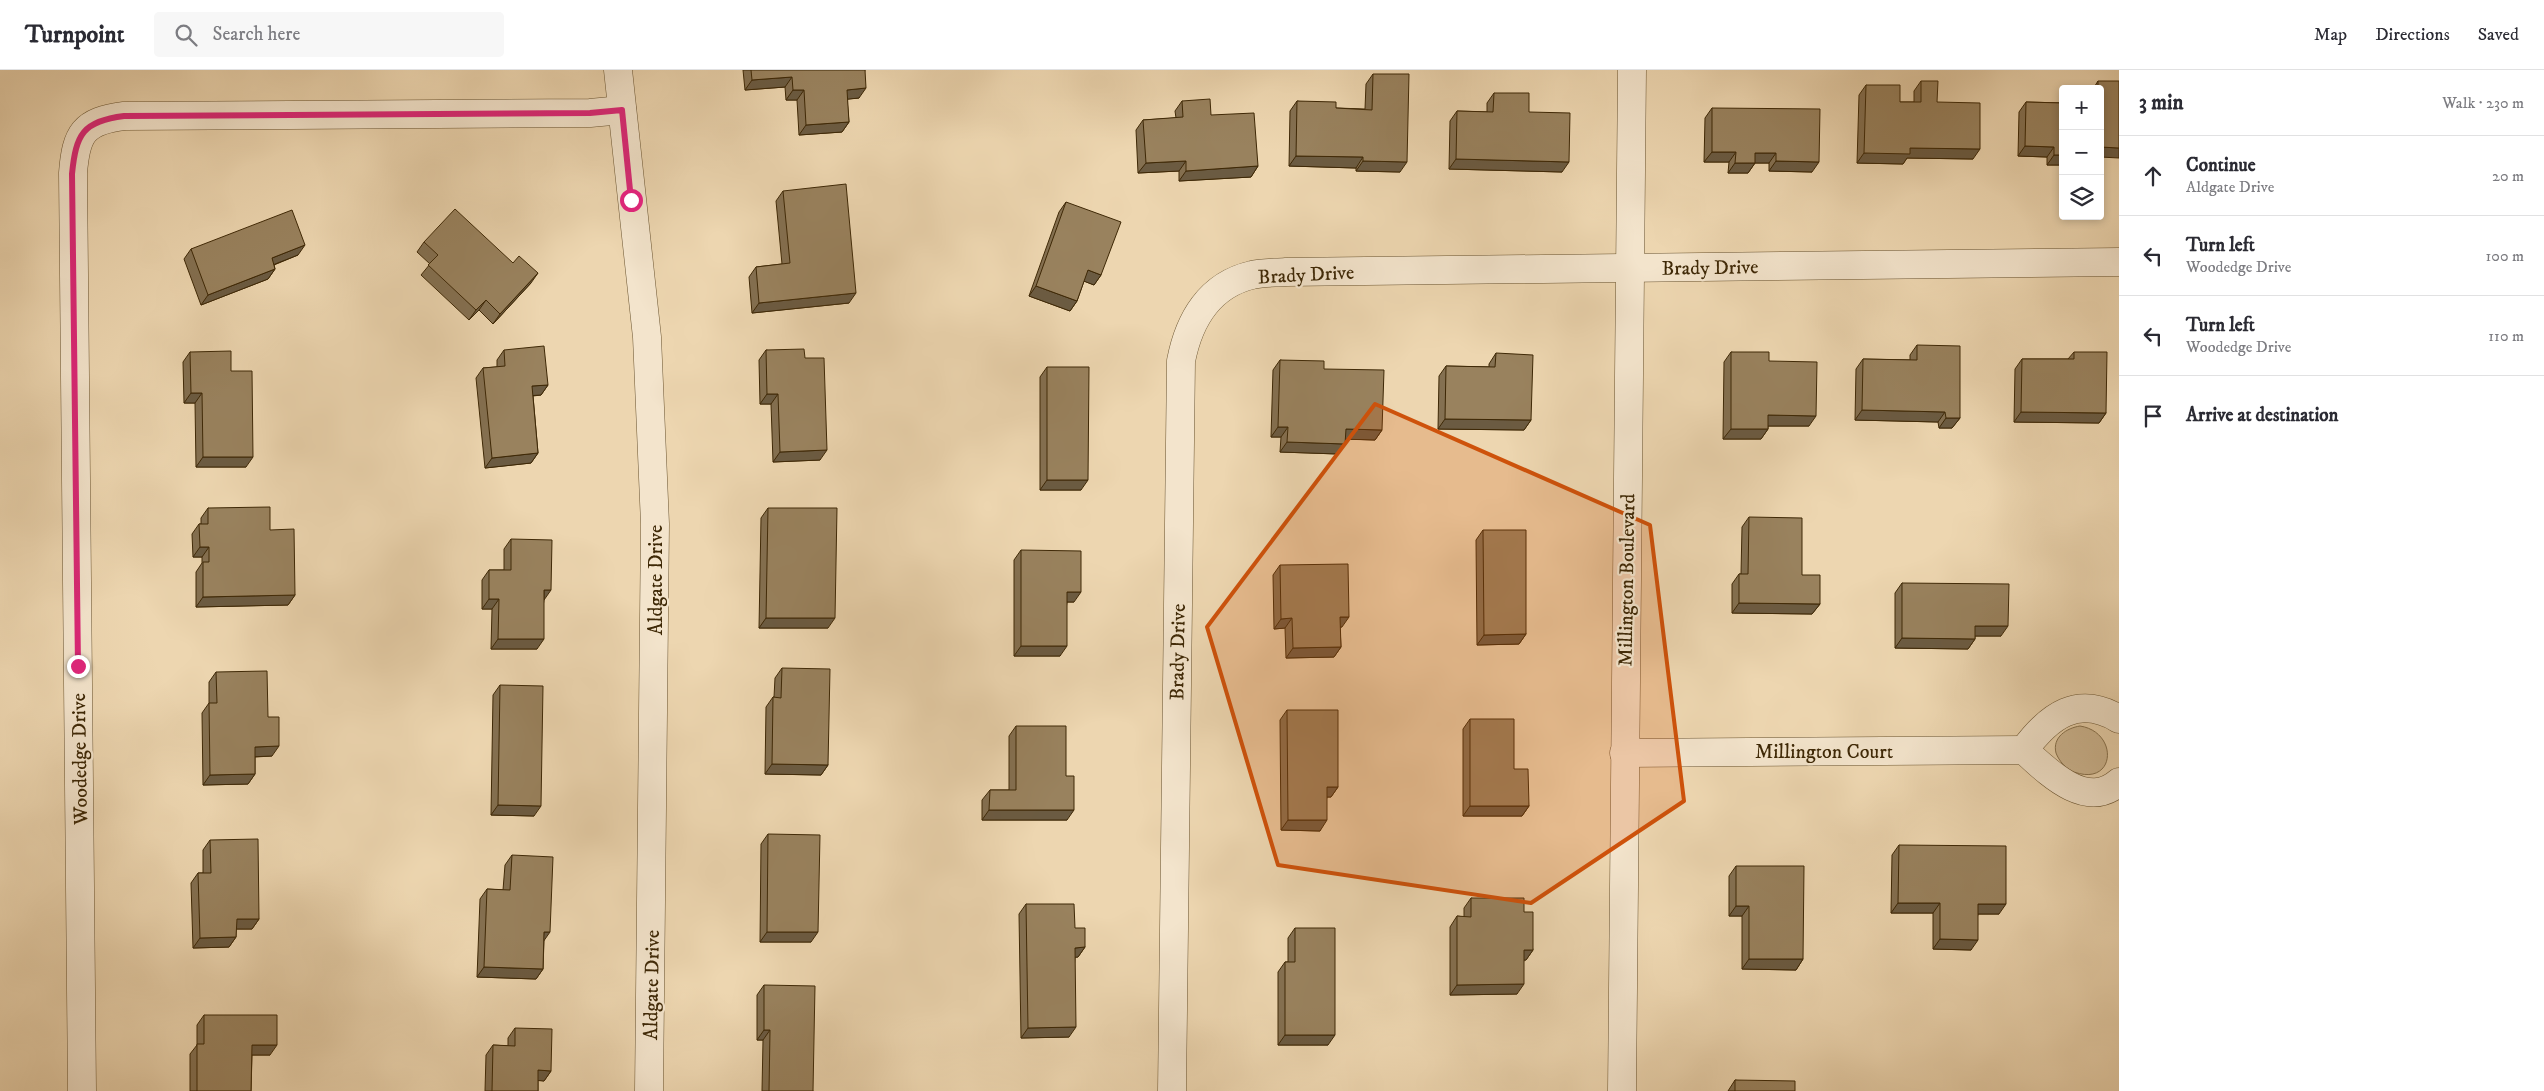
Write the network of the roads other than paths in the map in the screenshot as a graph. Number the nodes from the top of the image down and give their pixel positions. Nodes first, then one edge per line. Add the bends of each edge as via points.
1 (618, 70) edge
2 (1632, 70) edge
3 (622, 110) junction
4 (2119, 262) edge
5 (1630, 268) junction
6 (2119, 719) edge
7 (2024, 750) junction
8 (1624, 753) junction
9 (2119, 782) edge
10 (82, 1091) edge
11 (649, 1091) edge
12 (1172, 1091) edge
13 (1622, 1091) edge

1 - 3 street, Aldgate Drive
2 - 5 street, Millington Boulevard
3 - 10 street, Woodedge Drive via 590,113 124,116 101,119 90,125 81,137 74,152 72,174
3 - 11 street, Aldgate Drive via 647,338 653,458 655,588
4 - 5 street, Brady Drive
5 - 8 street, Millington Boulevard
5 - 12 street, Brady Drive via 1252,275 1222,286 1206,301 1192,322 1181,361
6 - 7 street via 2095,708 2070,710 2039,729
7 - 8 street, Millington Court
7 - 9 street via 2059,781 2075,789 2098,792
8 - 13 street, Millington Boulevard

